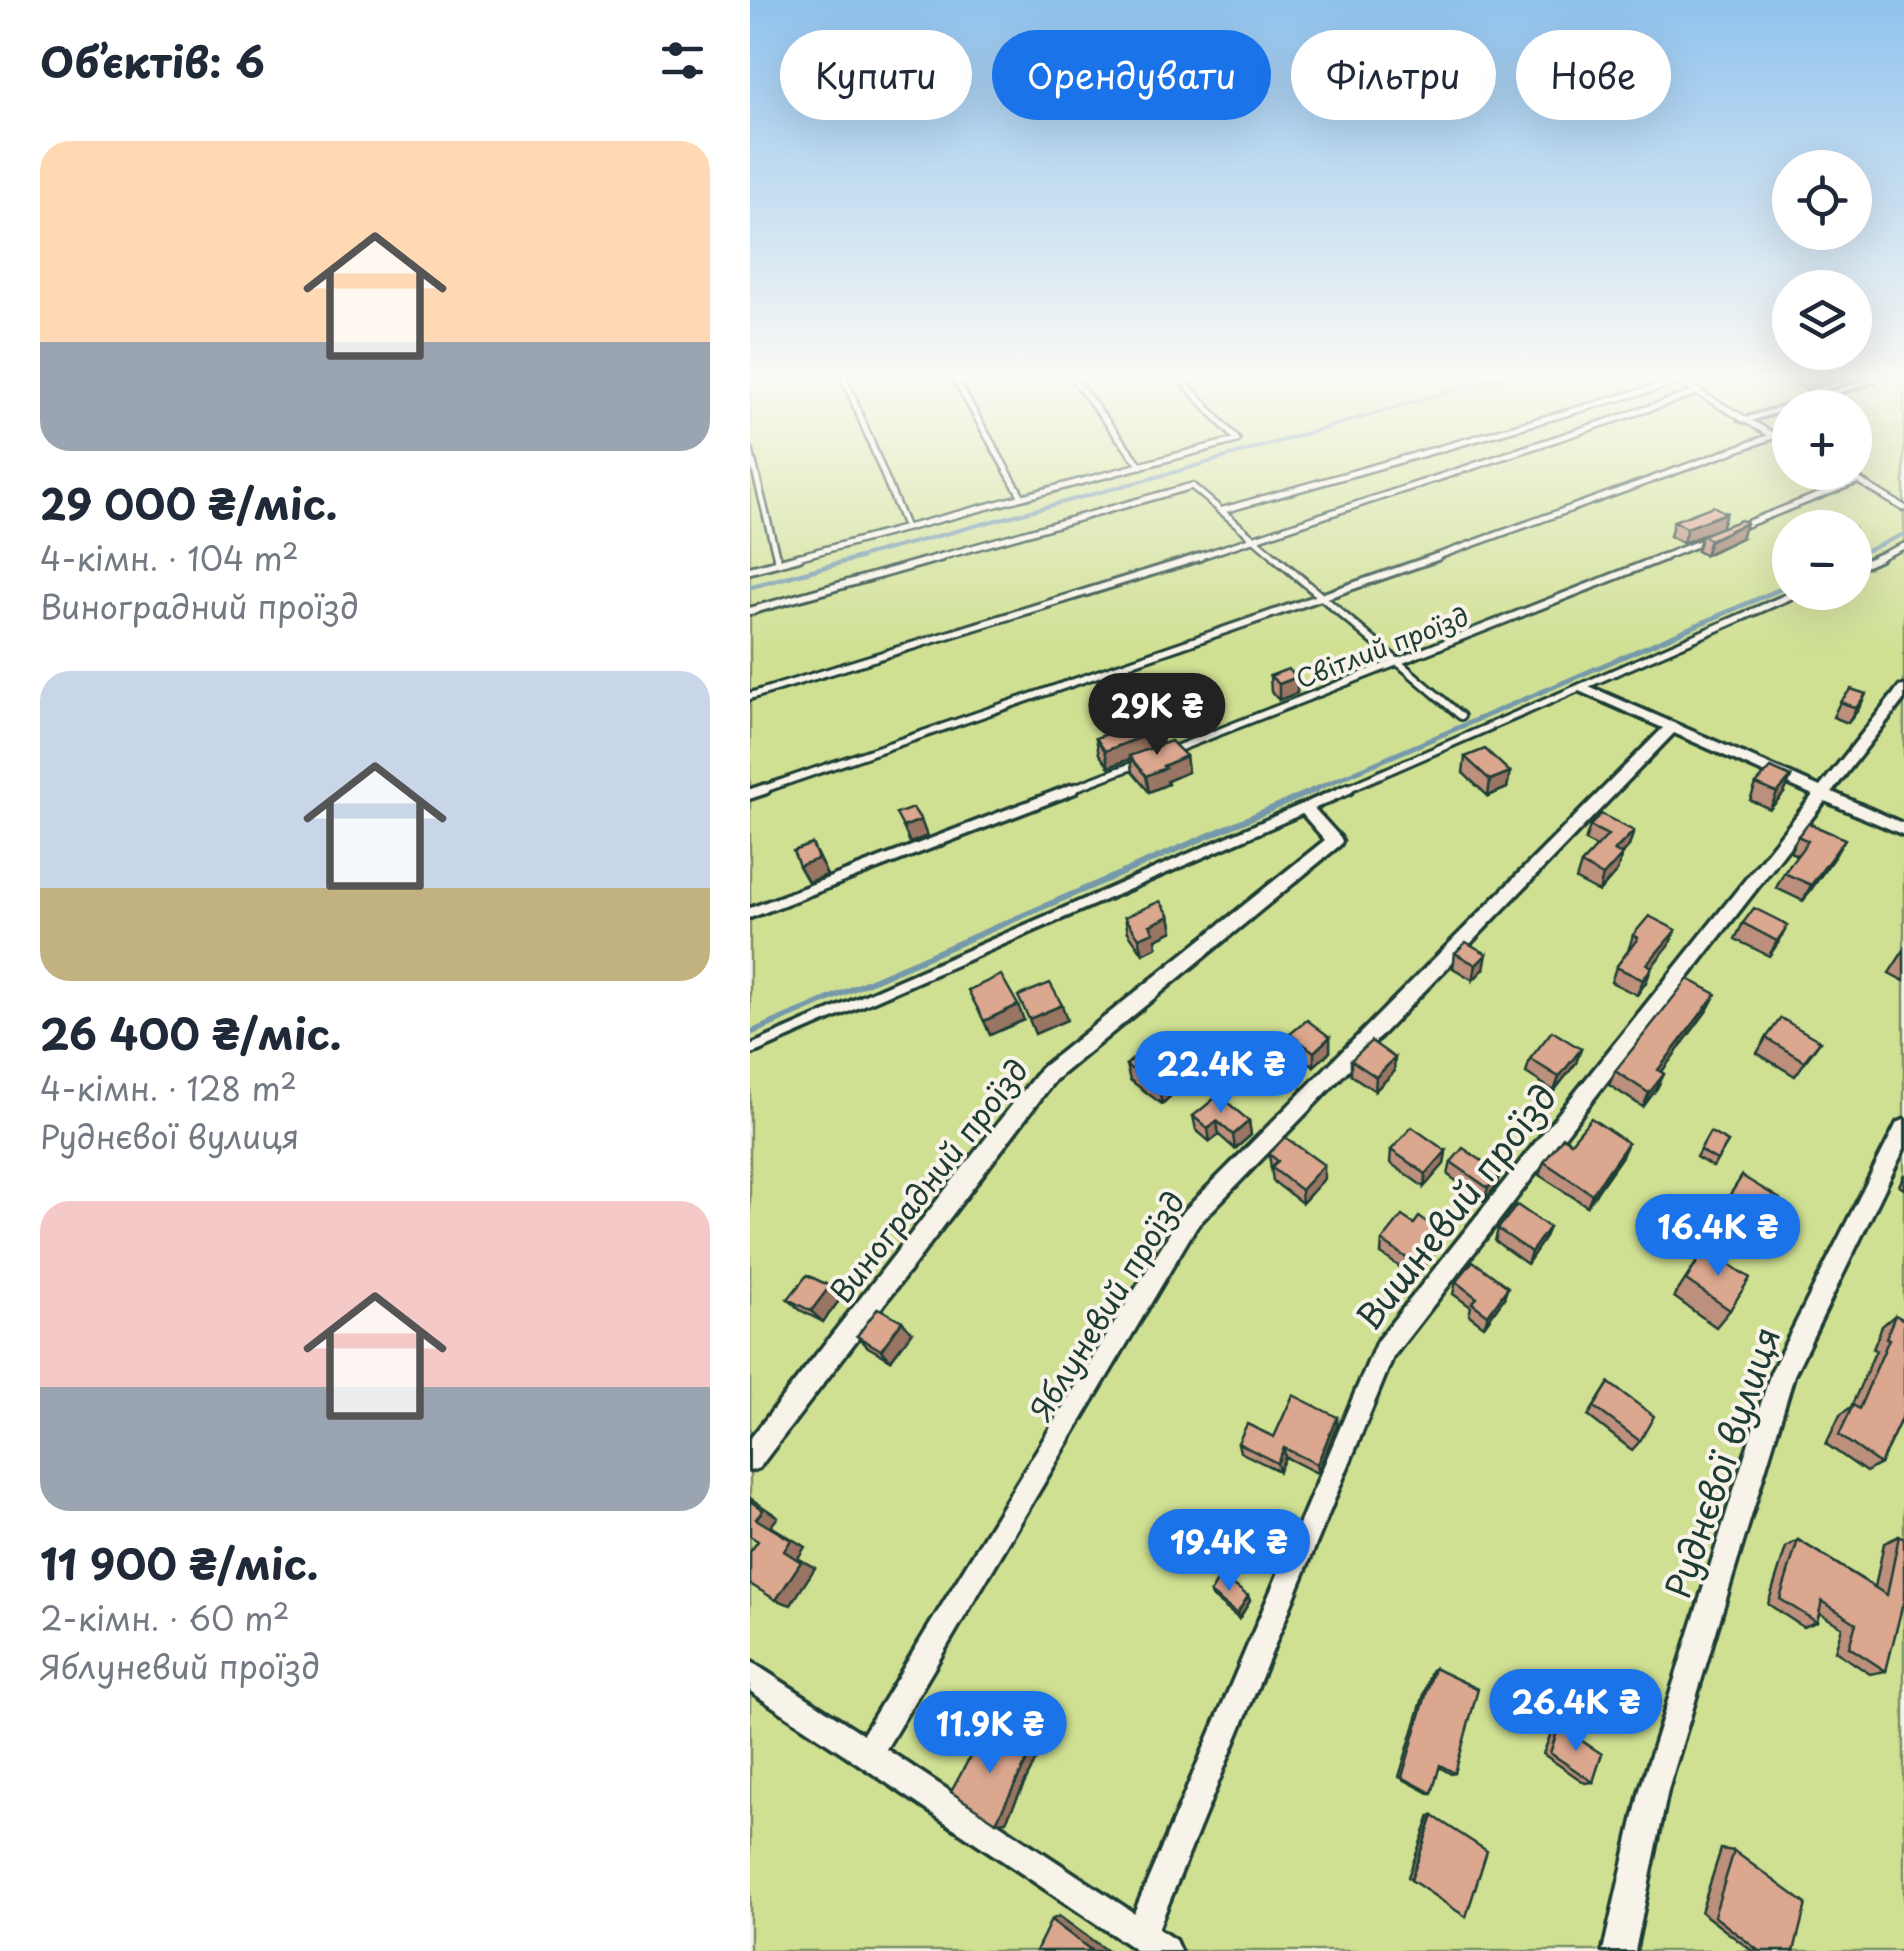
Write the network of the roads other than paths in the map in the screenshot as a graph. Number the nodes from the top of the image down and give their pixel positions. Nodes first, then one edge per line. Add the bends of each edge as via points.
1 (755, 468) edge
2 (882, 468) edge
3 (1006, 468) edge
4 (1133, 468) edge
5 (1368, 468) edge
6 (1470, 468) edge
7 (1684, 468) edge
8 (1872, 488) edge
9 (1833, 490) edge
10 (1022, 497) junction
11 (1904, 508) edge
12 (1220, 511) junction
13 (906, 528) junction
14 (1731, 530) edge
15 (1712, 538) edge
16 (1254, 540) junction
17 (1904, 546) edge
18 (1872, 560) edge
19 (778, 562) junction
20 (750, 570) edge
21 (1322, 598) junction
22 (1772, 604) edge
23 (750, 611) edge
24 (1398, 663) junction
25 (1584, 688) junction
26 (1904, 690) edge
27 (750, 696) edge
28 (1461, 716) dead end
29 (1672, 727) junction
30 (1821, 793) junction
31 (750, 794) edge
32 (1306, 809) junction
33 (1904, 830) edge
34 (750, 913) edge
35 (750, 1050) edge
36 (1904, 1129) edge
37 (750, 1459) edge
38 (750, 1675) edge
39 (867, 1753) junction
40 (1152, 1943) edge
41 (1619, 1951) edge

1 - 19 lane
2 - 13 lane
3 - 10 lane
4 - 10 lane
5 - 12 lane
6 - 16 lane
7 - 21 lane
8 - 11 lane
9 - 14 lane
10 - 13 lane
12 - 16 lane
12 - 23 lane via 1192,486
13 - 19 lane
15 - 24 lane, Світлий проїзд
16 - 21 lane
16 - 27 lane
17 - 18 lane
19 - 20 lane
21 - 24 lane
21 - 31 lane
22 - 25 lane
24 - 28 lane
24 - 34 lane, Світлий проїзд
25 - 29 street
25 - 32 lane
26 - 30 street, Вишневий проїзд
29 - 30 street
29 - 39 street, Яблуневий проїзд via 1189,1220
30 - 33 street
30 - 40 street, Вишневий проїзд via 1385,1349
32 - 35 lane
32 - 37 street, Виноградний проїзд via 1334,841 1048,1074
36 - 41 street, Руднєвої вулиця via 1783,1372 1654,1790
38 - 39 street
39 - 40 street

